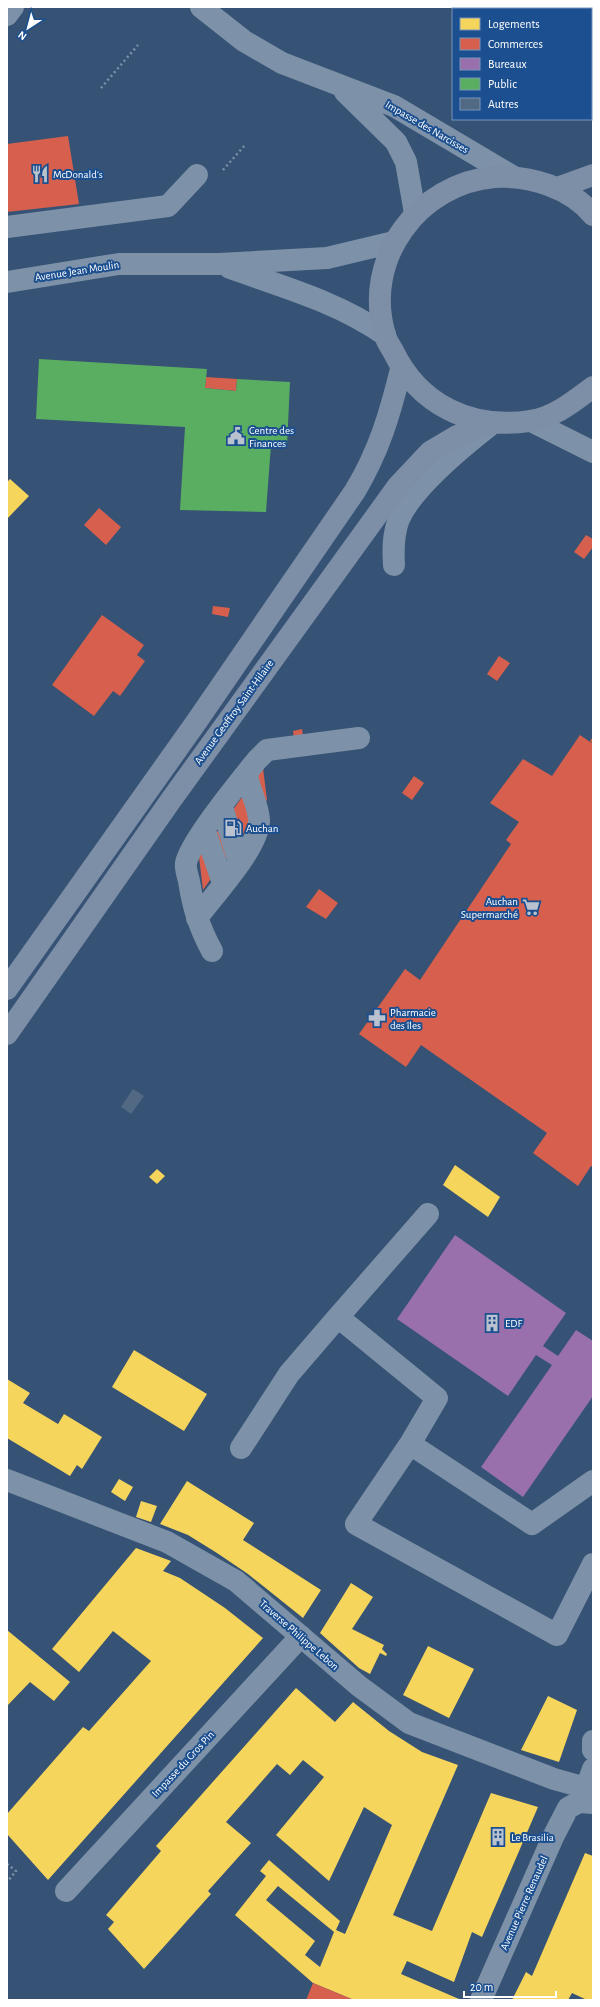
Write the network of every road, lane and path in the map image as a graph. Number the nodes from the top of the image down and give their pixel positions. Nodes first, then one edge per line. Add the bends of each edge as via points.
1 (13, 7) edge
2 (201, 7) edge
3 (7, 16) edge
4 (138, 45) dead end
5 (338, 86) junction
6 (101, 88) dead end
7 (593, 174) edge
8 (197, 176) dead end
9 (512, 176) junction
10 (557, 188) junction
11 (415, 213) junction
12 (593, 215) edge
13 (7, 227) edge
14 (394, 242) junction
15 (219, 264) junction
16 (7, 282) edge
17 (385, 335) junction
18 (401, 369) junction
19 (593, 387) edge
20 (531, 421) junction
21 (492, 423) junction
22 (593, 452) edge
23 (394, 565) dead end
24 (359, 738) dead end
25 (247, 773) junction
26 (222, 807) junction
27 (204, 831) junction
28 (239, 862) junction
29 (223, 883) junction
30 (197, 918) junction
31 (212, 951) dead end
32 (7, 989) edge
33 (7, 1034) edge
34 (428, 1214) dead end
35 (338, 1317) junction
36 (410, 1444) junction
37 (241, 1448) dead end
38 (7, 1480) edge
39 (593, 1481) edge
40 (593, 1564) edge
41 (301, 1636) junction
42 (593, 1741) edge
43 (593, 1750) edge
44 (592, 1790) edge
45 (7, 1864) edge
46 (7, 1882) edge
47 (66, 1891) dead end
48 (481, 2000) edge

1 - 3 street
2 - 5 street, Impasse des Narcisses via 244,41 276,59
4 - 6 path
5 - 9 street, Impasse des Narcisses via 394,106
5 - 11 street, Impasse des Narcisses via 396,142 406,162
7 - 10 main road
8 - 13 street via 168,206
9 - 10 main road via 535,180
9 - 11 main road via 477,179 444,191
10 - 12 main road via 588,208
11 - 14 main road
14 - 15 street, Avenue Jean Moulin via 327,258
14 - 17 main road via 383,272 380,304
15 - 16 street, Avenue Jean Moulin via 119,264
15 - 17 street, Avenue Jean Moulin via 322,300 366,322
17 - 18 main road
18 - 21 main road via 426,396 450,411
18 - 32 main road via 377,450 355,491 197,721
19 - 20 main road via 565,408
20 - 21 main road
20 - 22 street
21 - 23 street via 444,464 417,493 399,519 393,544
21 - 33 main road, Avenue Geoffroy Saint-Hilaire via 457,436 430,452 398,486 171,800
24 - 25 street via 267,750
25 - 26 street
25 - 28 street via 259,818 258,830 252,845
26 - 27 street
26 - 28 street
27 - 29 street
27 - 30 street via 189,853 186,865
28 - 29 street
29 - 30 street
30 - 31 street
34 - 35 street
35 - 36 street via 437,1398
35 - 37 street via 289,1374
36 - 39 street via 532,1524
36 - 40 street via 356,1524 556,1635
38 - 41 street, Traverse Philippe Lebon via 167,1542 236,1581
41 - 44 street, Traverse Philippe Lebon via 359,1686 409,1723 554,1780
41 - 47 street, Impasse du Gros Pin
42 - 43 street
44 - 48 street, Avenue Pierre Renaudel via 568,1808
45 - 46 path via 16,1871

